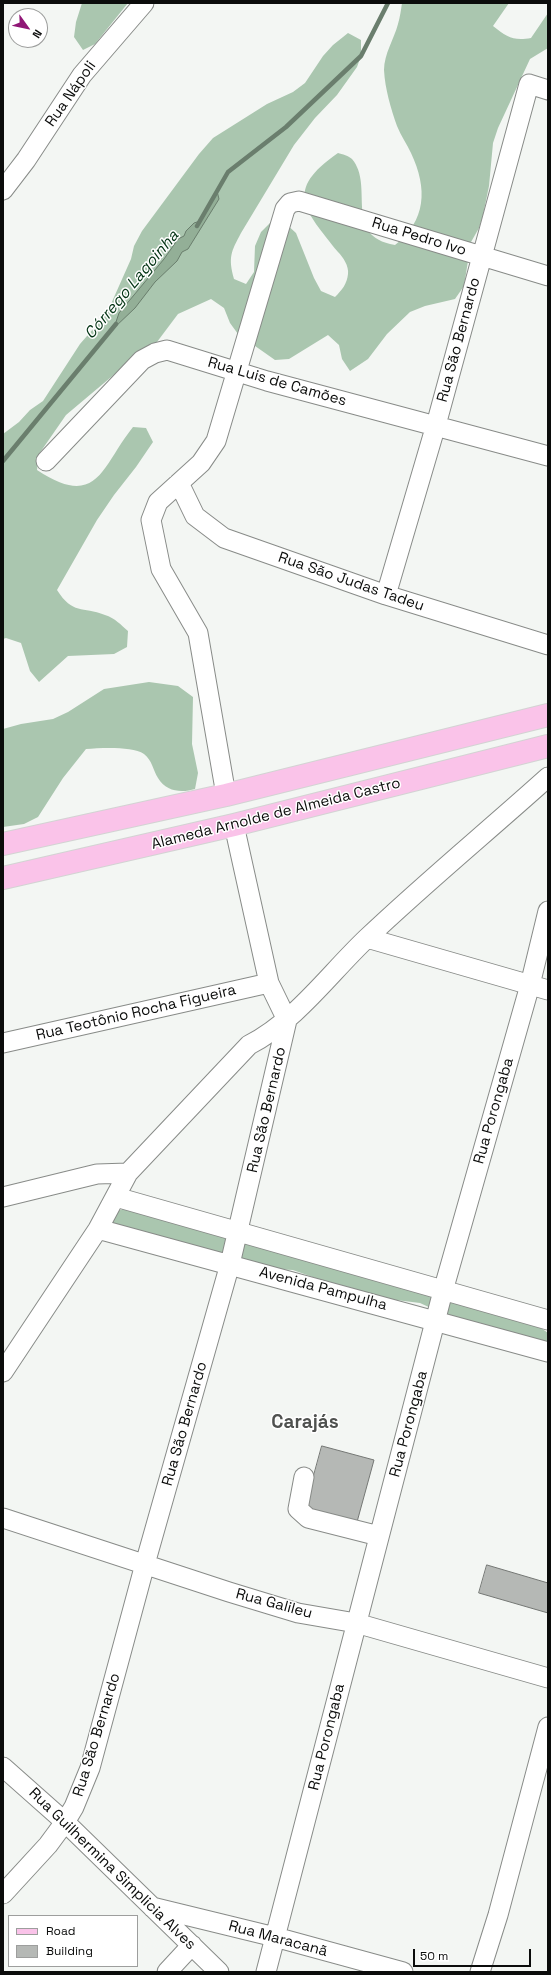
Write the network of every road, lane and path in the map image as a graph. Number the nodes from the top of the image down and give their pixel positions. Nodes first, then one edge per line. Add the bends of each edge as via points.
1 (144, 3) edge
2 (548, 90) edge
3 (3, 190) edge
4 (481, 256) junction
5 (548, 276) edge
6 (236, 371) junction
7 (436, 425) junction
8 (548, 456) edge
9 (46, 460) dead end
10 (179, 483) junction
11 (386, 595) junction
12 (548, 645) edge
13 (548, 715) edge
14 (548, 746) edge
15 (548, 777) edge
16 (226, 795) junction
17 (234, 825) junction
18 (47, 834) junction
19 (3, 844) edge
20 (55, 866) junction
21 (3, 878) edge
22 (548, 911) edge
23 (367, 938) junction
24 (269, 984) junction
25 (539, 988) edge
26 (287, 1020) junction
27 (3, 1044) edge
28 (128, 1173) junction
29 (3, 1197) edge
30 (116, 1197) junction
31 (98, 1229) junction
32 (239, 1233) junction
33 (230, 1264) junction
34 (443, 1291) junction
35 (548, 1320) edge
36 (436, 1321) junction
37 (11, 1347) edge
38 (548, 1352) edge
39 (3, 1372) edge
40 (304, 1477) dead end
41 (3, 1518) edge
42 (379, 1536) junction
43 (145, 1564) junction
44 (356, 1623) junction
45 (548, 1678) edge
46 (548, 1727) edge
47 (3, 1767) edge
48 (66, 1822) junction
49 (3, 1894) edge
50 (152, 1907) junction
51 (275, 1937) junction
52 (192, 1945) junction
53 (167, 1972) edge
54 (219, 1972) edge
55 (266, 1972) edge
56 (402, 1972) edge
57 (480, 1972) edge

1 - 3 street, Rua Nápoli via 82,75
2 - 4 street, Rua São Bernardo via 529,84
4 - 5 street, Rua Pedro Ivo
4 - 6 street, Rua Pedro Ivo via 298,201 290,202 285,209
4 - 7 street, Rua São Bernardo
6 - 7 street, Rua Luis de Camões
6 - 9 street, Rua Luis de Camões via 167,350 155,353 142,360
6 - 10 street via 216,441 201,463
7 - 8 street, Rua Luis de Camões
7 - 11 street, Rua São Bernardo
10 - 11 street, Rua São Judas Tadeu via 196,516 224,538
10 - 16 street via 158,502 151,520 161,569 198,633
11 - 12 street, Rua São Judas Tadeu
13 - 16 main road, Alameda Arnolde de Almeida Castro
14 - 17 main road, Alameda Arnolde de Almeida Castro
15 - 23 street
16 - 18 main road, Alameda Arnolde de Almeida Castro
17 - 20 main road, Alameda Arnolde de Almeida Castro
17 - 24 street
18 - 19 main road, Alameda Arnolde de Almeida Castro
18 - 20 main road
20 - 21 main road, Alameda Arnolde de Almeida Castro
22 - 25 street, Rua Porongaba
23 - 25 street
23 - 26 street
24 - 26 street
24 - 27 street, Rua Teotônio Rocha Figueira
25 - 34 street, Rua Porongaba
26 - 28 street via 249,1045
26 - 32 street, Rua São Bernardo
28 - 29 street via 97,1174
28 - 30 street
30 - 31 street
30 - 32 street, Avenida Pampulha
31 - 33 street, Avenida Pampulha
31 - 37 street
32 - 33 street, Rua São Bernardo
32 - 34 street, Avenida Pampulha
33 - 36 street, Avenida Pampulha
33 - 43 street, Rua São Bernardo
34 - 35 street, Avenida Pampulha
34 - 36 street, Rua Porongaba
36 - 38 street, Avenida Pampulha
36 - 42 street, Rua Porongaba
37 - 39 street
40 - 42 street via 298,1509 308,1518
41 - 43 street, Rua Galileu
42 - 44 street, Rua Porongaba
43 - 44 street, Rua Galileu via 298,1613
43 - 48 street, Rua São Bernardo via 90,1768
44 - 45 street, Rua Galileu
44 - 51 street, Rua Porongaba
46 - 57 street via 498,1915
47 - 48 street, Rua Guilhermina Simplicia Alves
48 - 49 street, Rua São Bernardo
48 - 50 street, Rua Guilhermina Simplicia Alves
50 - 51 street, Rua Maracanã
50 - 52 street, Rua Guilhermina Simplicia Alves
51 - 55 street, Rua Porongaba
51 - 56 street, Rua Maracanã
52 - 53 street
52 - 54 street, Rua Guilhermina Simplicia Alves

